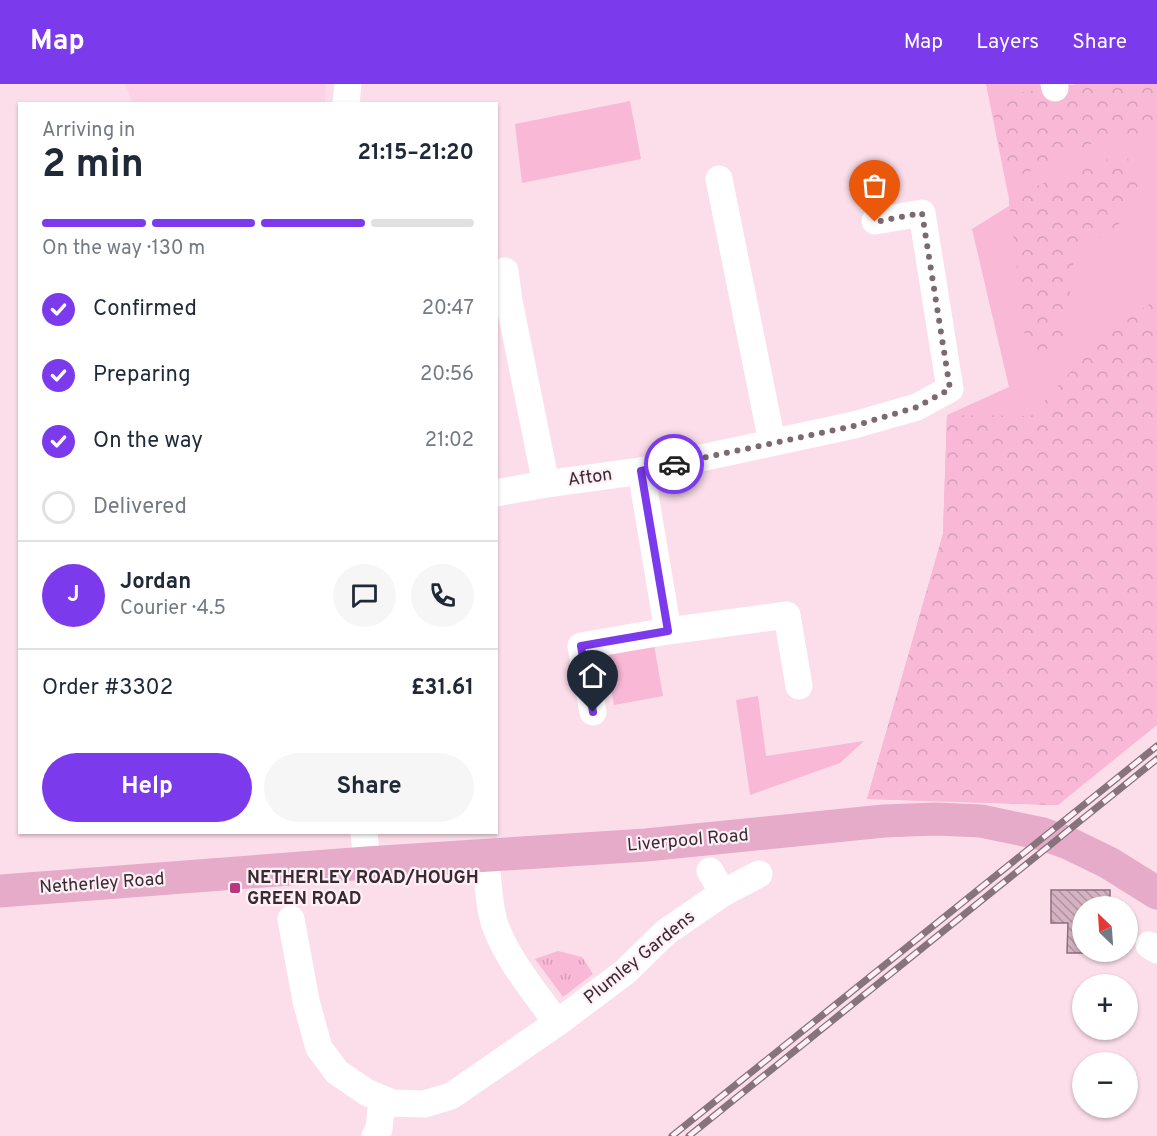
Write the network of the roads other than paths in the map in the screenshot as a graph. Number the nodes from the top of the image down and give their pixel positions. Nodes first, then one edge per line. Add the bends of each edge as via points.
1 (348, 84) edge
2 (346, 102) edge
3 (719, 179) dead end
4 (875, 222) dead end
5 (505, 271) dead end
6 (772, 442) junction
7 (641, 471) junction
8 (546, 484) junction
9 (498, 493) edge
10 (668, 631) junction
11 (799, 686) dead end
12 (593, 712) dead end
13 (365, 848) edge
14 (486, 856) junction
15 (759, 874) dead end
16 (203, 876) joint
17 (0, 891) edge
18 (1157, 893) edge
19 (291, 920) dead end
20 (557, 1023) junction
21 (382, 1099) junction
22 (375, 1136) edge

1 - 2 street
3 - 6 street
4 - 6 street, Afton via 922,213 950,389 917,407 854,426
5 - 8 street
6 - 7 street, Afton
7 - 8 street, Afton
7 - 10 street
8 - 9 street, Afton
10 - 11 street via 787,615
10 - 12 street via 581,646
13 - 14 main road, Liverpool Road
13 - 16 main road, Liverpool Road
14 - 18 main road, Liverpool Road via 894,821 970,820 1021,828 1068,843
14 - 20 street via 495,924 506,948
15 - 20 street, Plumley Gardens via 716,882 625,972
16 - 17 main road, Netherley Road
19 - 21 street, Plumley Gardens via 306,1001 320,1048 337,1071
20 - 21 street, Plumley Gardens via 451,1095 424,1104 392,1104
21 - 22 street

